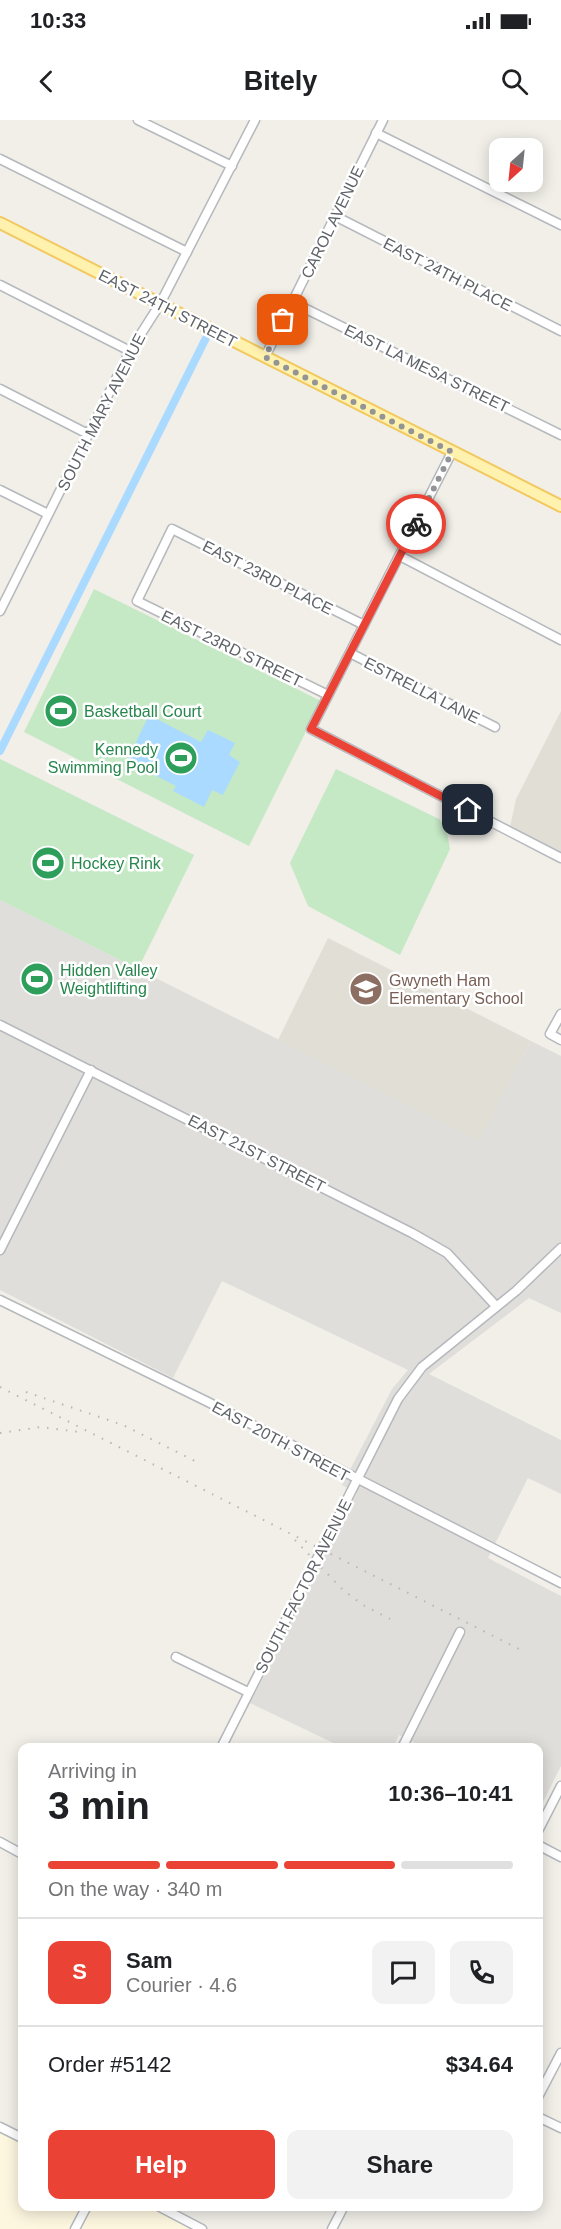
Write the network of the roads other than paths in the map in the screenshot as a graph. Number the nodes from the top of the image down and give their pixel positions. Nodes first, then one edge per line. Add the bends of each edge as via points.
1 (138, 120) edge
2 (255, 120) edge
3 (383, 120) edge
4 (376, 133) junction
5 (0, 159) edge
6 (232, 166) junction
7 (335, 216) junction
8 (0, 223) edge
9 (561, 225) edge
10 (187, 252) junction
11 (0, 285) edge
12 (292, 302) junction
13 (160, 304) junction
14 (561, 331) edge
15 (130, 351) junction
16 (265, 357) junction
17 (0, 389) edge
18 (88, 434) junction
19 (561, 435) edge
20 (452, 452) junction
21 (0, 490) edge
22 (561, 506) edge
23 (48, 514) junction
24 (172, 528) joint
25 (399, 556) junction
26 (4, 596) edge
27 (0, 611) edge
28 (364, 625) junction
29 (561, 640) edge
30 (350, 653) junction
31 (328, 695) junction
32 (495, 727) dead end
33 (561, 858) edge
34 (561, 1014) edge
35 (0, 1025) edge
36 (561, 1040) edge
37 (91, 1070) junction
38 (561, 1248) edge
39 (0, 1250) edge
40 (0, 1300) edge
41 (496, 1306) junction
42 (357, 1480) junction
43 (561, 1583) edge
44 (460, 1632) dead end
45 (176, 1657) dead end
46 (248, 1692) junction
47 (223, 1743) edge
48 (404, 1743) edge
49 (561, 1786) edge
50 (543, 1821) edge
51 (0, 1842) edge
52 (543, 1848) edge
53 (18, 1852) edge
54 (561, 1857) edge
55 (561, 2053) edge
56 (543, 2087) edge
57 (543, 2119) edge
58 (0, 2127) edge
59 (561, 2128) edge
60 (18, 2136) edge
61 (84, 2211) edge
62 (168, 2211) edge
63 (341, 2211) edge
64 (75, 2229) edge
65 (202, 2229) edge
66 (332, 2229) edge

1 - 6 street
2 - 6 street, SOUTH MARY AVENUE
3 - 4 street, CAROL AVENUE
4 - 7 street, CAROL AVENUE
4 - 9 street
5 - 10 street
6 - 10 street, SOUTH MARY AVENUE
7 - 12 street, CAROL AVENUE
7 - 14 street, EAST 24TH PLACE
8 - 13 main road, EAST 24TH STREET
10 - 13 street, SOUTH MARY AVENUE
11 - 15 street
12 - 16 street, CAROL AVENUE
12 - 19 street, EAST LA MESA STREET
13 - 15 street, SOUTH MARY AVENUE
13 - 16 main road, EAST 24TH STREET
15 - 18 street, SOUTH MARY AVENUE
16 - 20 main road, EAST 24TH STREET
17 - 18 street
18 - 23 street, SOUTH MARY AVENUE
20 - 22 main road, EAST 24TH STREET
20 - 25 street
21 - 23 street
23 - 26 street, SOUTH MARY AVENUE
24 - 28 street, EAST 23RD PLACE
24 - 31 street, EAST 23RD STREET via 137,601
25 - 28 street
25 - 29 street
26 - 27 street, SOUTH MARY AVENUE
28 - 30 street
30 - 31 street
30 - 32 street, ESTRELLA LANE
31 - 33 street via 311,729
34 - 36 street via 550,1034
35 - 37 street, EAST 21ST STREET
37 - 39 street
37 - 41 street, EAST 21ST STREET via 430,1243 447,1253
38 - 41 street, SOUTH FACTOR AVENUE
40 - 42 street, EAST 20TH STREET
41 - 42 street, SOUTH FACTOR AVENUE via 422,1367 398,1399
42 - 43 street, EAST 20TH STREET
42 - 46 street, SOUTH FACTOR AVENUE
44 - 48 street
45 - 46 street
46 - 47 street, SOUTH FACTOR AVENUE
49 - 50 street
51 - 53 street
52 - 54 street
55 - 56 street
57 - 59 street
58 - 60 street
61 - 64 street
62 - 65 street
63 - 66 street

